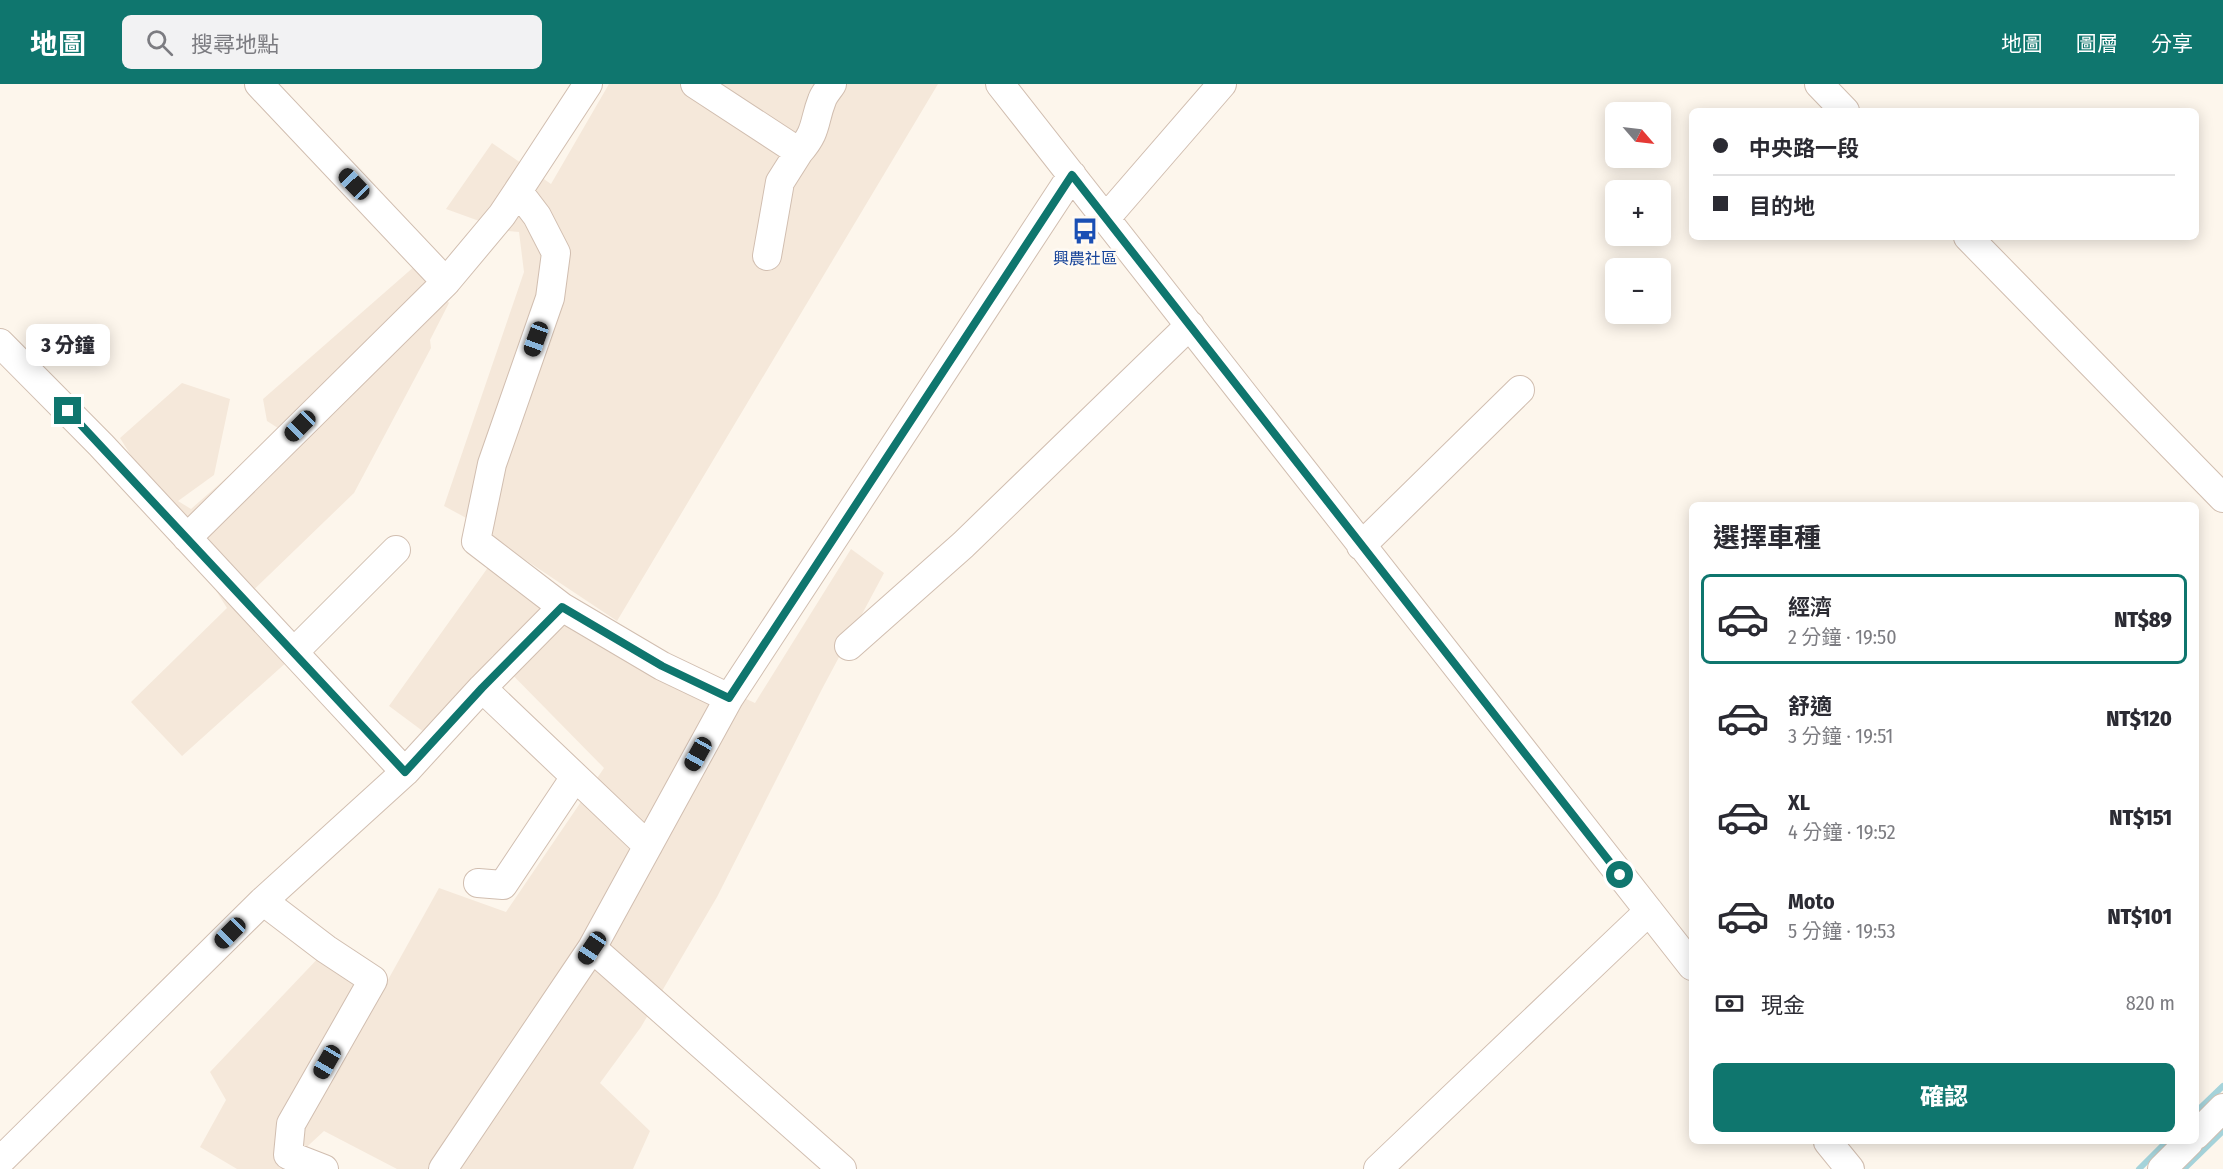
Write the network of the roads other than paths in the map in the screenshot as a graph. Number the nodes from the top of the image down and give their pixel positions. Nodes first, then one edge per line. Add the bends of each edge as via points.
1 (259, 84) edge
2 (588, 84) edge
3 (832, 84) edge
4 (1000, 84) edge
5 (1222, 84) edge
6 (1819, 84) edge
7 (713, 89) edge
8 (1842, 108) edge
9 (799, 152) junction
10 (1072, 175) junction
11 (518, 191) junction
12 (1106, 218) junction
13 (1971, 240) edge
14 (767, 256) dead end
15 (446, 282) junction
16 (1190, 325) junction
17 (0, 343) edge
18 (1520, 390) dead end
19 (2223, 498) edge
20 (187, 538) junction
21 (1362, 546) junction
22 (396, 550) dead end
23 (562, 607) junction
24 (849, 646) dead end
25 (294, 652) junction
26 (482, 688) junction
27 (729, 698) junction
28 (405, 772) junction
29 (575, 777) junction
30 (648, 846) junction
31 (478, 883) dead end
32 (263, 901) junction
33 (1649, 911) junction
34 (592, 948) junction
35 (1689, 962) edge
36 (2223, 1108) edge
37 (2199, 1132) edge
38 (1830, 1144) edge
39 (2187, 1144) edge
40 (0, 1161) edge
41 (324, 1169) edge
42 (443, 1169) edge
43 (842, 1169) edge
44 (1378, 1169) edge
45 (1850, 1169) edge
46 (2162, 1169) edge

1 - 15 street
2 - 11 street
3 - 9 street via 822,99 810,140
4 - 10 street
5 - 12 street
6 - 8 street
7 - 9 street
9 - 14 street via 780,182
10 - 12 street
10 - 27 street
11 - 15 street
11 - 23 street via 537,216 556,253 550,298 492,464 476,541
12 - 16 street
13 - 19 street
15 - 20 street
16 - 21 street
16 - 24 street via 963,545
17 - 20 street
18 - 21 street
20 - 25 street
21 - 33 street
22 - 25 street
23 - 26 street
23 - 27 street via 662,666
25 - 28 street
26 - 28 street
26 - 29 street
27 - 30 street
28 - 32 street
29 - 30 street
29 - 31 street via 503,885
30 - 34 street
32 - 40 street
32 - 41 street via 326,950 373,980 291,1124 288,1155
33 - 35 street
33 - 44 street
34 - 42 street
34 - 43 street
36 - 37 street
38 - 45 street
39 - 46 street

